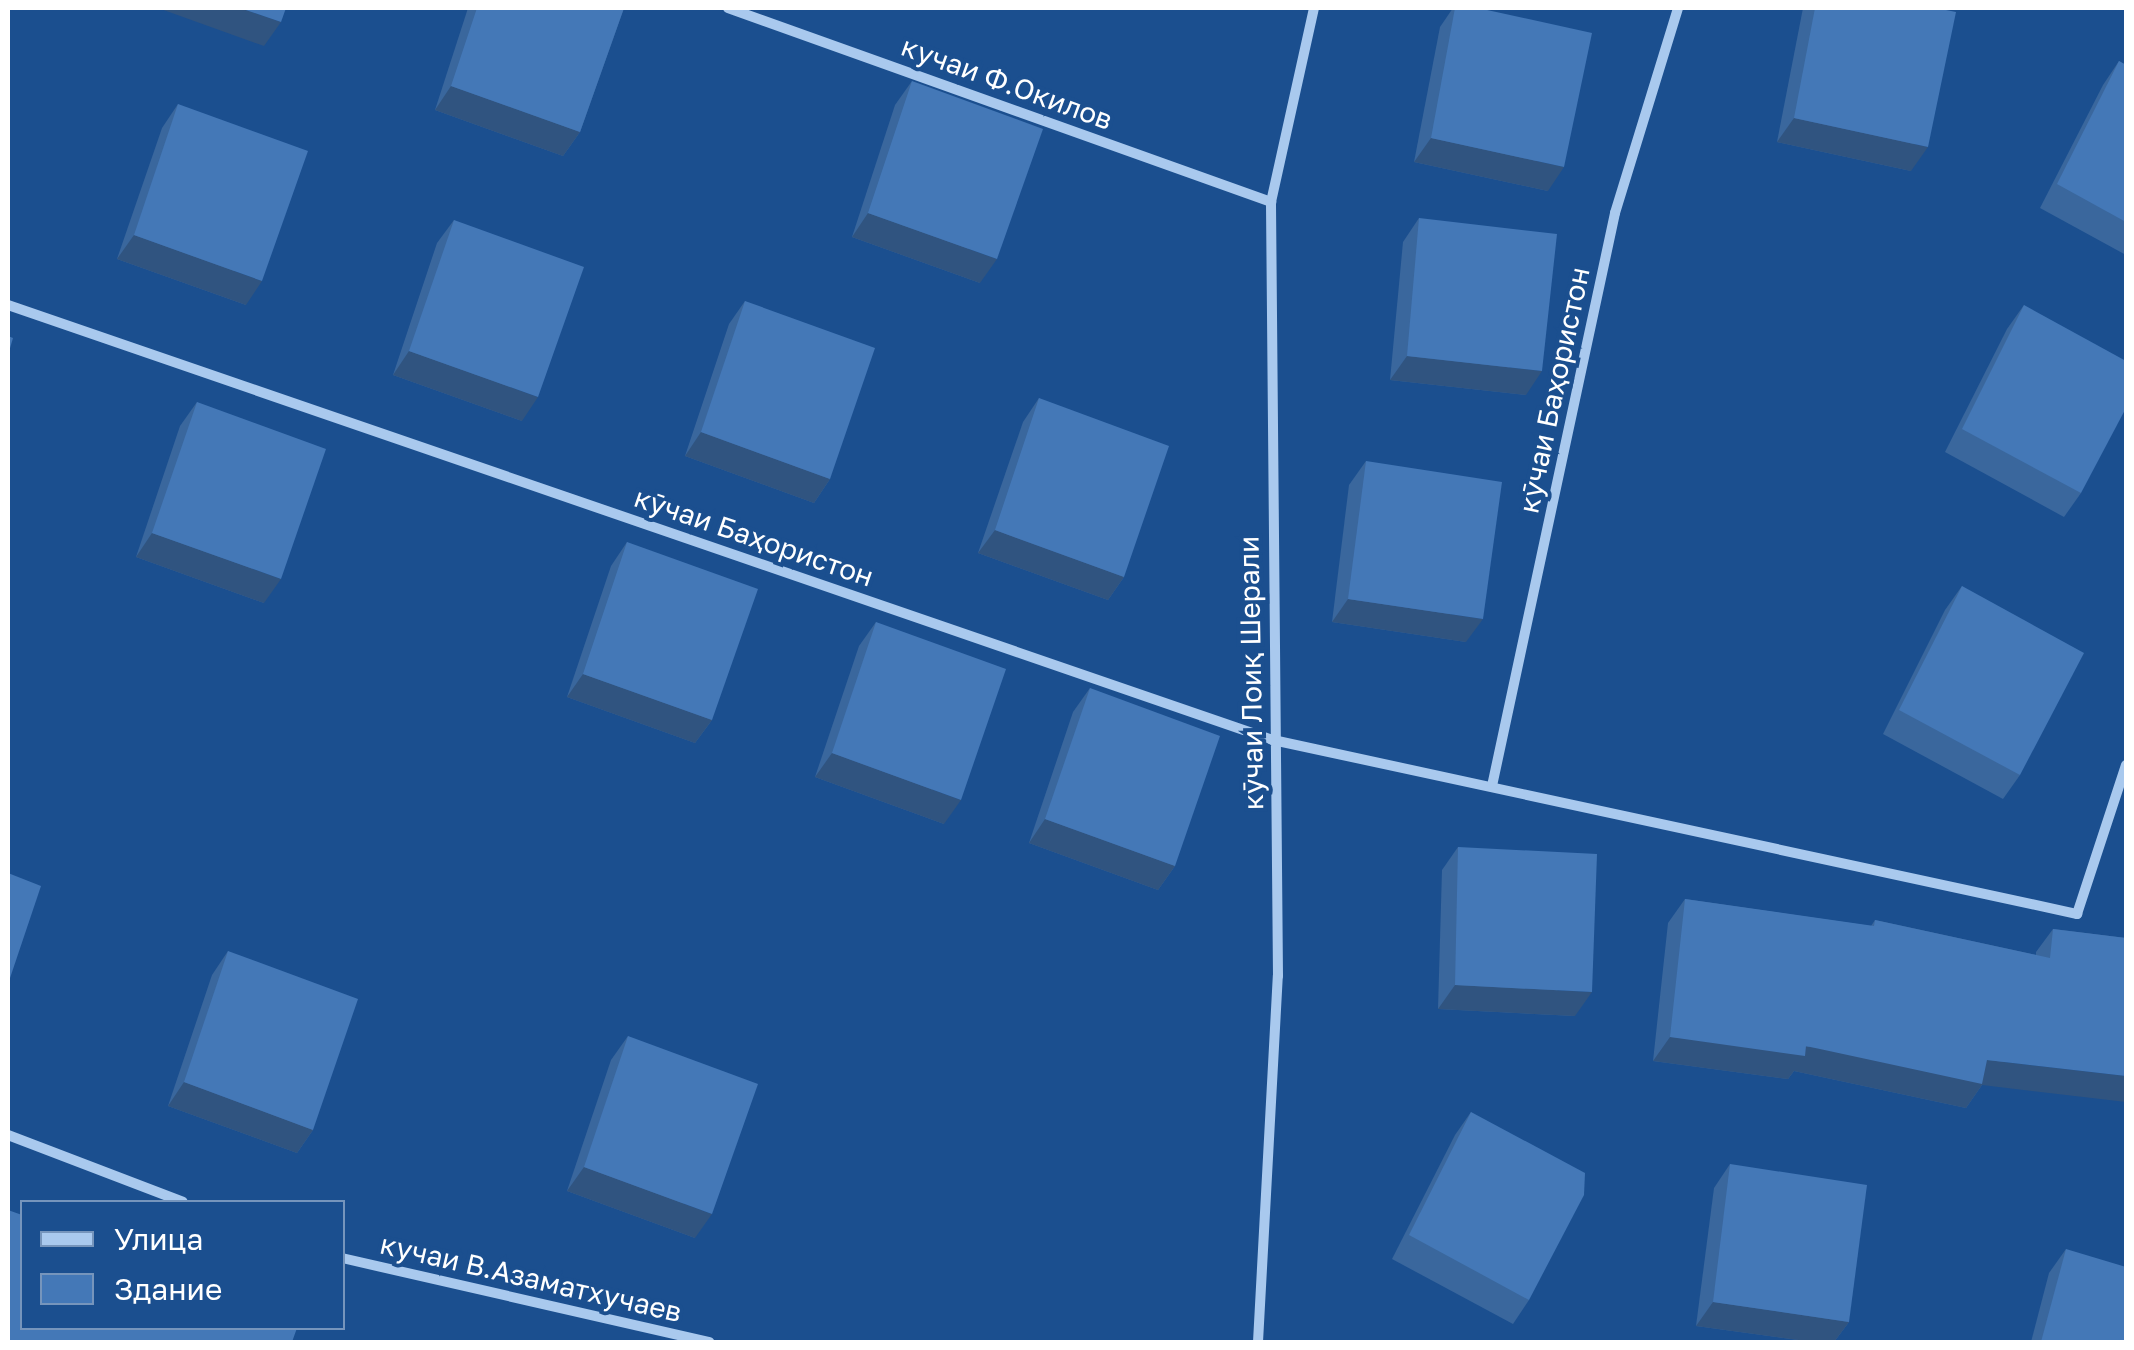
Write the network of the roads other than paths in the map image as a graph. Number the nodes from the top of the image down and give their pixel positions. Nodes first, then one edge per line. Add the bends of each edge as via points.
1 (728, 8) edge
2 (1314, 8) edge
3 (1678, 8) edge
4 (1270, 202) junction
5 (8, 305) edge
6 (1272, 740) junction
7 (2126, 765) edge
8 (1492, 786) junction
9 (8, 1136) edge
10 (178, 1200) edge
11 (345, 1259) edge
12 (710, 1342) edge
13 (1258, 1342) edge

1 - 4 street, кучаи Ф.Окилов
2 - 4 street, кӯчаи Лоиқ Шерали
3 - 8 street, кӯчаи Баҳористон via 1615,213
4 - 6 street, кӯчаи Лоиқ Шерали
5 - 6 street, кӯчаи Баҳористон
6 - 8 street, кӯчаи Баҳористон
6 - 13 street, кӯчаи Лоиқ Шерали via 1278,976
7 - 8 street, кӯчаи Баҳористон via 2077,914
9 - 10 street
11 - 12 street, кучаи В.Азаматхучаев

